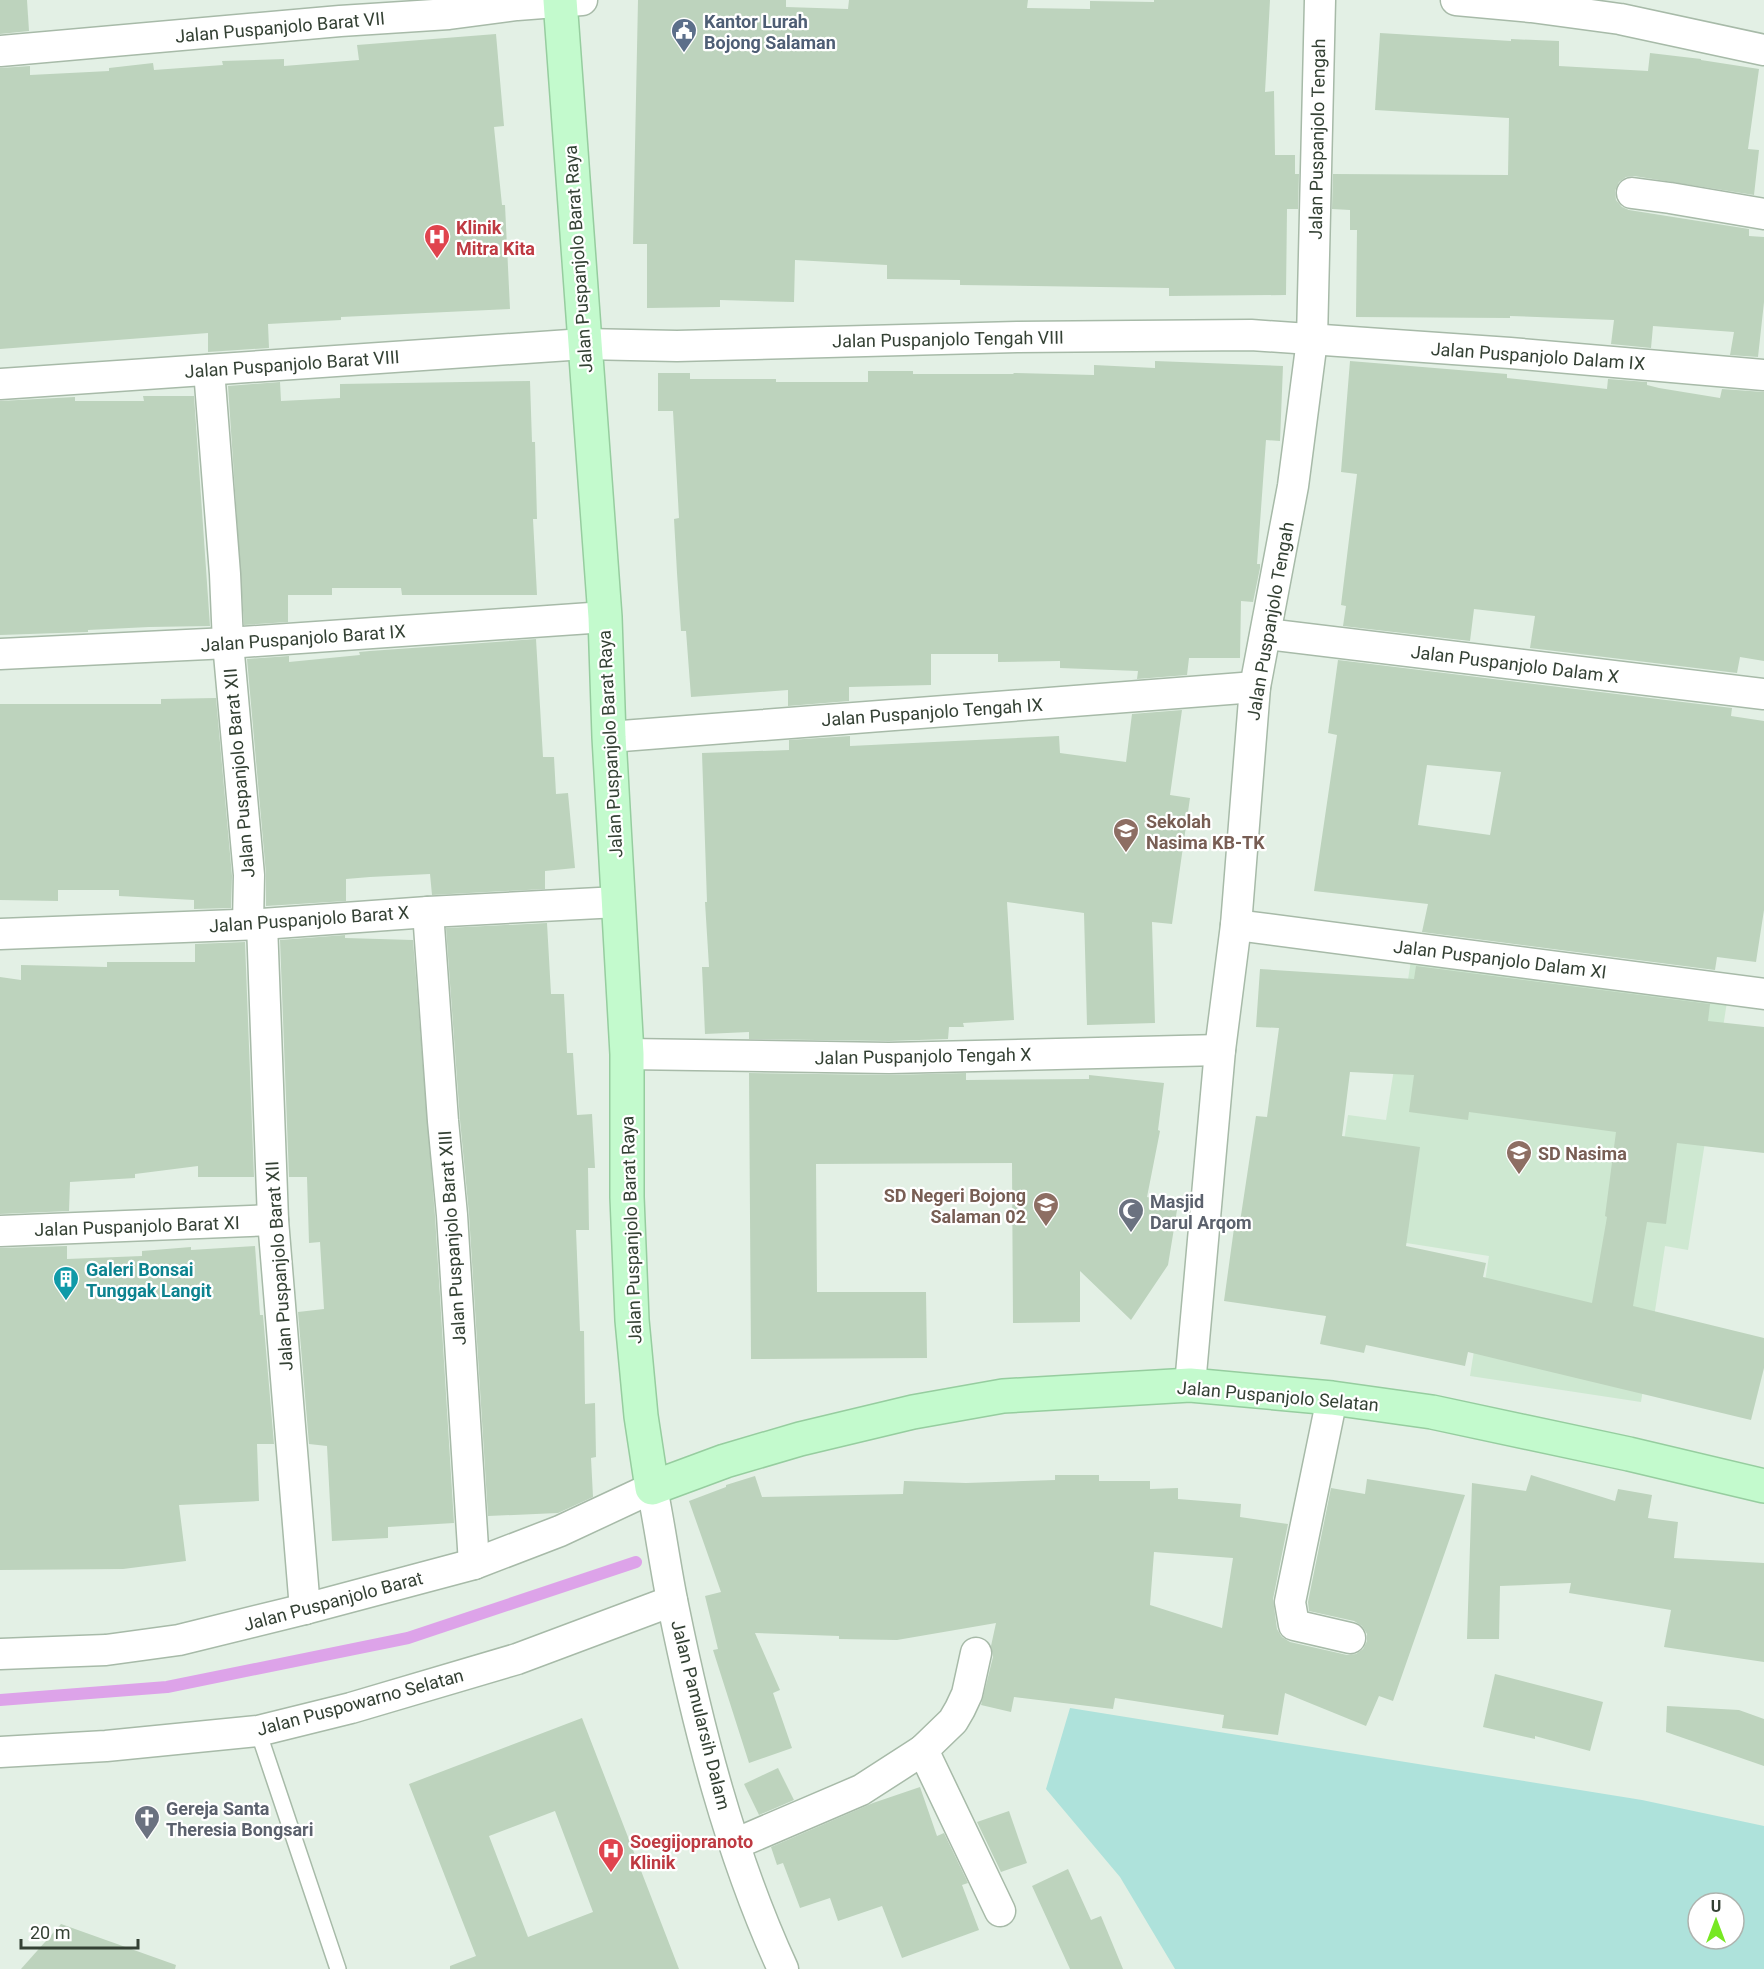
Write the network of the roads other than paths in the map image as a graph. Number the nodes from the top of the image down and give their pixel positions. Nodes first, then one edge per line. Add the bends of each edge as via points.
1 (1320, 0) edge
2 (1456, 0) edge
3 (567, 1) edge
4 (1764, 50) edge
5 (0, 51) edge
6 (1632, 193) dead end
7 (1764, 214) edge
8 (1312, 340) junction
9 (584, 344) junction
10 (209, 370) junction
11 (1764, 375) edge
12 (0, 384) edge
13 (605, 617) junction
14 (1267, 634) junction
15 (228, 643) junction
16 (0, 654) edge
17 (1255, 687) junction
18 (1764, 694) edge
19 (609, 737) junction
20 (618, 902) junction
21 (428, 912) junction
22 (255, 924) junction
23 (1236, 925) junction
24 (0, 934) edge
25 (1764, 994) edge
26 (1220, 1050) junction
27 (627, 1054) junction
28 (273, 1220) junction
29 (0, 1231) edge
30 (1190, 1385) junction
31 (1332, 1398) junction
32 (1764, 1486) edge
33 (652, 1488) junction
34 (474, 1564) junction
35 (672, 1601) junction
36 (305, 1609) junction
37 (1350, 1638) dead end
38 (976, 1653) dead end
39 (0, 1654) edge
40 (258, 1731) junction
41 (923, 1750) junction
42 (0, 1752) edge
43 (735, 1844) junction
44 (1000, 1911) dead end
45 (338, 1969) edge
46 (783, 1969) edge

1 - 8 street, Jalan Puspanjolo Tengah
2 - 4 street via 1620,19
3 - 5 street, Jalan Puspanjolo Barat VII
3 - 9 street, Jalan Puspanjolo Barat Raya
6 - 7 street
8 - 9 street, Jalan Puspanjolo Tengah VIII via 1239,335
8 - 11 street, Jalan Puspanjolo Dalam IX
8 - 14 street, Jalan Puspanjolo Tengah via 1293,486
9 - 10 street, Jalan Puspanjolo Barat VIII
9 - 13 street, Jalan Puspanjolo Barat Raya
10 - 12 street, Jalan Puspanjolo Barat VIII
10 - 15 street, Jalan Puspanjolo Barat XII
13 - 15 street, Jalan Puspanjolo Barat IX
13 - 19 street, Jalan Puspanjolo Barat Raya
14 - 17 street, Jalan Puspanjolo Tengah
14 - 18 street, Jalan Puspanjolo Dalam X
15 - 16 street, Jalan Puspanjolo Barat IX
15 - 22 street, Jalan Puspanjolo Barat XII
17 - 19 street, Jalan Puspanjolo Tengah IX
17 - 23 street, Jalan Puspanjolo Tengah
19 - 20 street, Jalan Puspanjolo Barat Raya
20 - 21 street, Jalan Puspanjolo Barat X
20 - 27 street, Jalan Puspanjolo Barat Raya
21 - 22 street, Jalan Puspanjolo Barat X
21 - 34 street, Jalan Puspanjolo Barat XIII
22 - 24 street, Jalan Puspanjolo Barat X
22 - 28 street, Jalan Puspanjolo Barat XII
23 - 25 street, Jalan Puspanjolo Dalam XI
23 - 26 street, Jalan Puspanjolo Tengah
26 - 27 street, Jalan Puspanjolo Tengah X via 890,1058
26 - 30 street, Jalan Puspanjolo Tengah
27 - 33 street, Jalan Puspanjolo Barat Raya via 632,1320
28 - 29 street, Jalan Puspanjolo Barat XI
28 - 36 street, Jalan Puspanjolo Barat XII
30 - 31 street, Jalan Puspanjolo Selatan
30 - 33 street, Jalan Puspanjolo Selatan via 1003,1396 913,1412 800,1439
31 - 32 street, Jalan Puspanjolo Selatan via 1432,1412
31 - 37 street via 1290,1602 1294,1625
33 - 34 street, Jalan Puspanjolo Barat via 561,1532
33 - 35 street, Jalan Pamularsih Dalam
34 - 36 street, Jalan Puspanjolo Barat
35 - 40 street, Jalan Puspowarno Selatan via 517,1659
35 - 43 street, Jalan Pamularsih Dalam via 699,1718
36 - 39 street, Jalan Puspanjolo Barat via 179,1640 106,1650
38 - 41 street via 960,1709
40 - 42 street, Jalan Puspowarno Selatan
40 - 45 lane
41 - 43 street via 861,1790
41 - 44 street
43 - 46 street, Jalan Pamularsih Dalam

